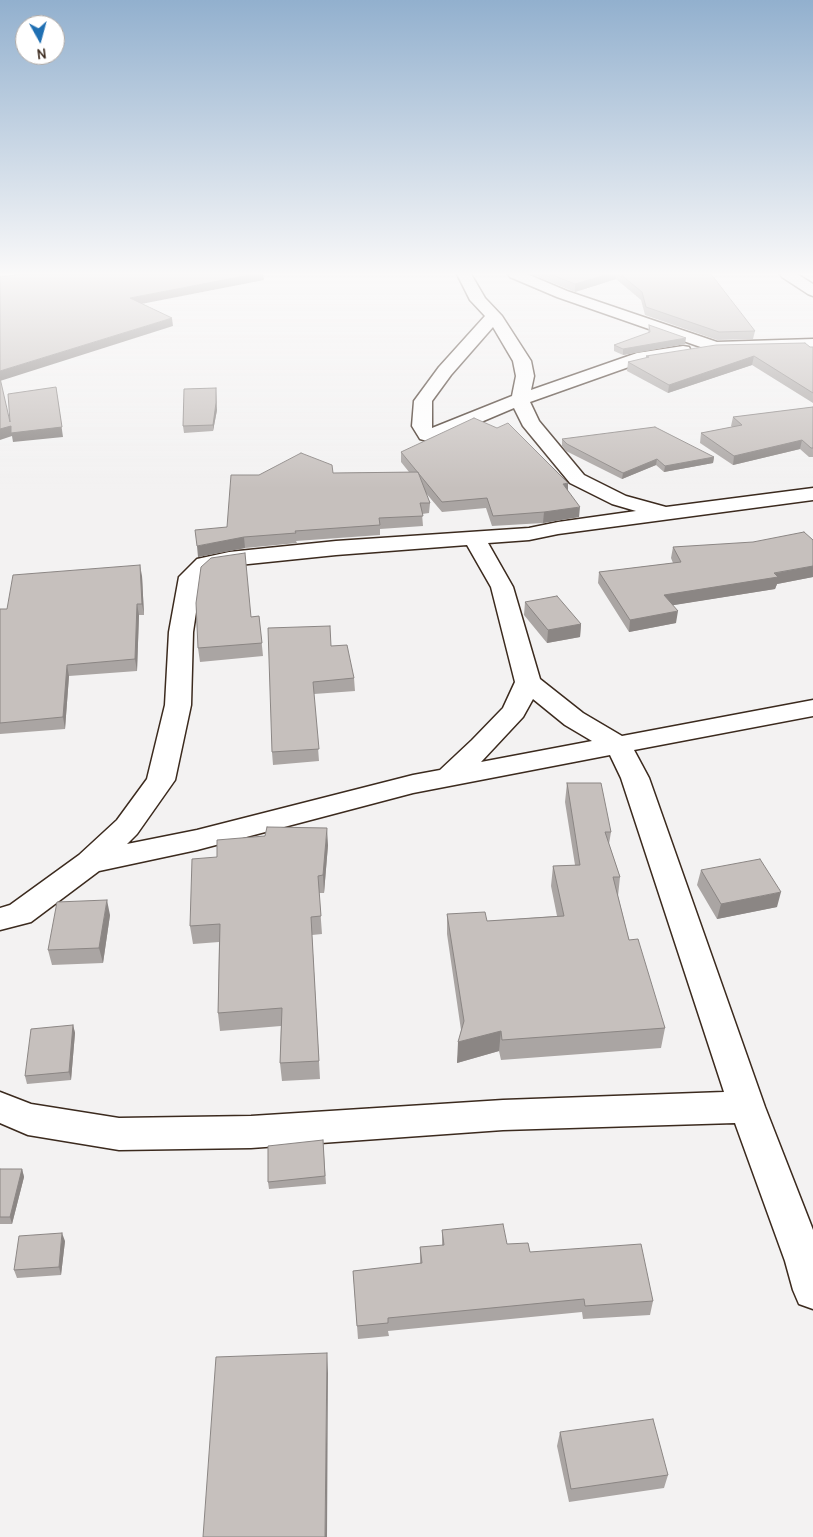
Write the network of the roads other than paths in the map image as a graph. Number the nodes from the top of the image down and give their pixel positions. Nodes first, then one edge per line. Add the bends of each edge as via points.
1 (468, 346) edge
2 (512, 346) edge
3 (715, 346) joint
4 (728, 346) edge
5 (520, 401) junction
6 (813, 494) edge
7 (670, 514) junction
8 (476, 539) junction
9 (528, 682) junction
10 (813, 708) edge
11 (618, 745) junction
12 (449, 777) junction
13 (90, 862) junction
14 (0, 919) edge
15 (0, 1107) edge
16 (747, 1107) junction
17 (813, 1290) edge

1 - 5 street via 423,401 421,426 427,435
2 - 5 street via 522,361 525,376
3 - 4 street
3 - 5 street via 637,358
5 - 7 street via 530,422 577,479 619,500
6 - 7 street
7 - 8 street
8 - 9 street via 502,587
8 - 13 street via 336,548 205,564 190,577 181,632 178,706 161,780 127,827
9 - 11 street via 574,719
9 - 12 street via 514,711
10 - 11 street
11 - 12 street
11 - 16 street via 635,778
12 - 13 street via 197,840
13 - 14 street via 20,914
15 - 16 street via 28,1119 119,1134 251,1132 503,1115
16 - 17 street via 805,1260

